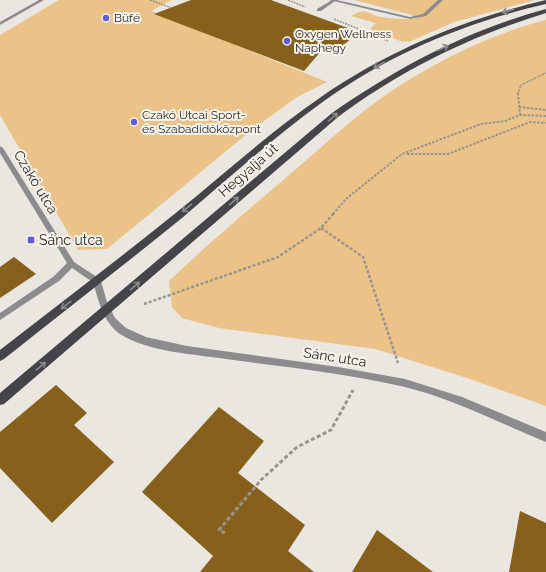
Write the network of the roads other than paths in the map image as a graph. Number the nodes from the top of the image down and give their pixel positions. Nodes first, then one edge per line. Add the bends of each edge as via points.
1 (42, 0) edge
2 (332, 0) edge
3 (441, 0) edge
4 (546, 2) edge
5 (318, 10) dead end
6 (546, 12) edge
7 (0, 24) edge
8 (0, 148) edge
9 (71, 264) junction
10 (97, 281) junction
11 (106, 311) junction
12 (0, 317) edge
13 (0, 356) edge
14 (0, 400) edge
15 (546, 437) edge

1 - 7 street
2 - 3 street via 403,17 419,17
2 - 5 street
4 -> 10 main road, Hegyalja út via 495,15 448,31 413,46 345,84 278,134
11 -> 6 main road, Hegyalja út via 365,92 431,54 463,39
8 - 9 street, Czakó utca
9 - 10 street, Czakó utca
9 - 12 street via 56,279
10 - 11 street, Sánc utca
10 -> 13 main road, Hegyalja út
14 -> 11 main road, Hegyalja út
11 - 15 street, Sánc utca via 122,330 136,337 174,348 405,383 458,399

